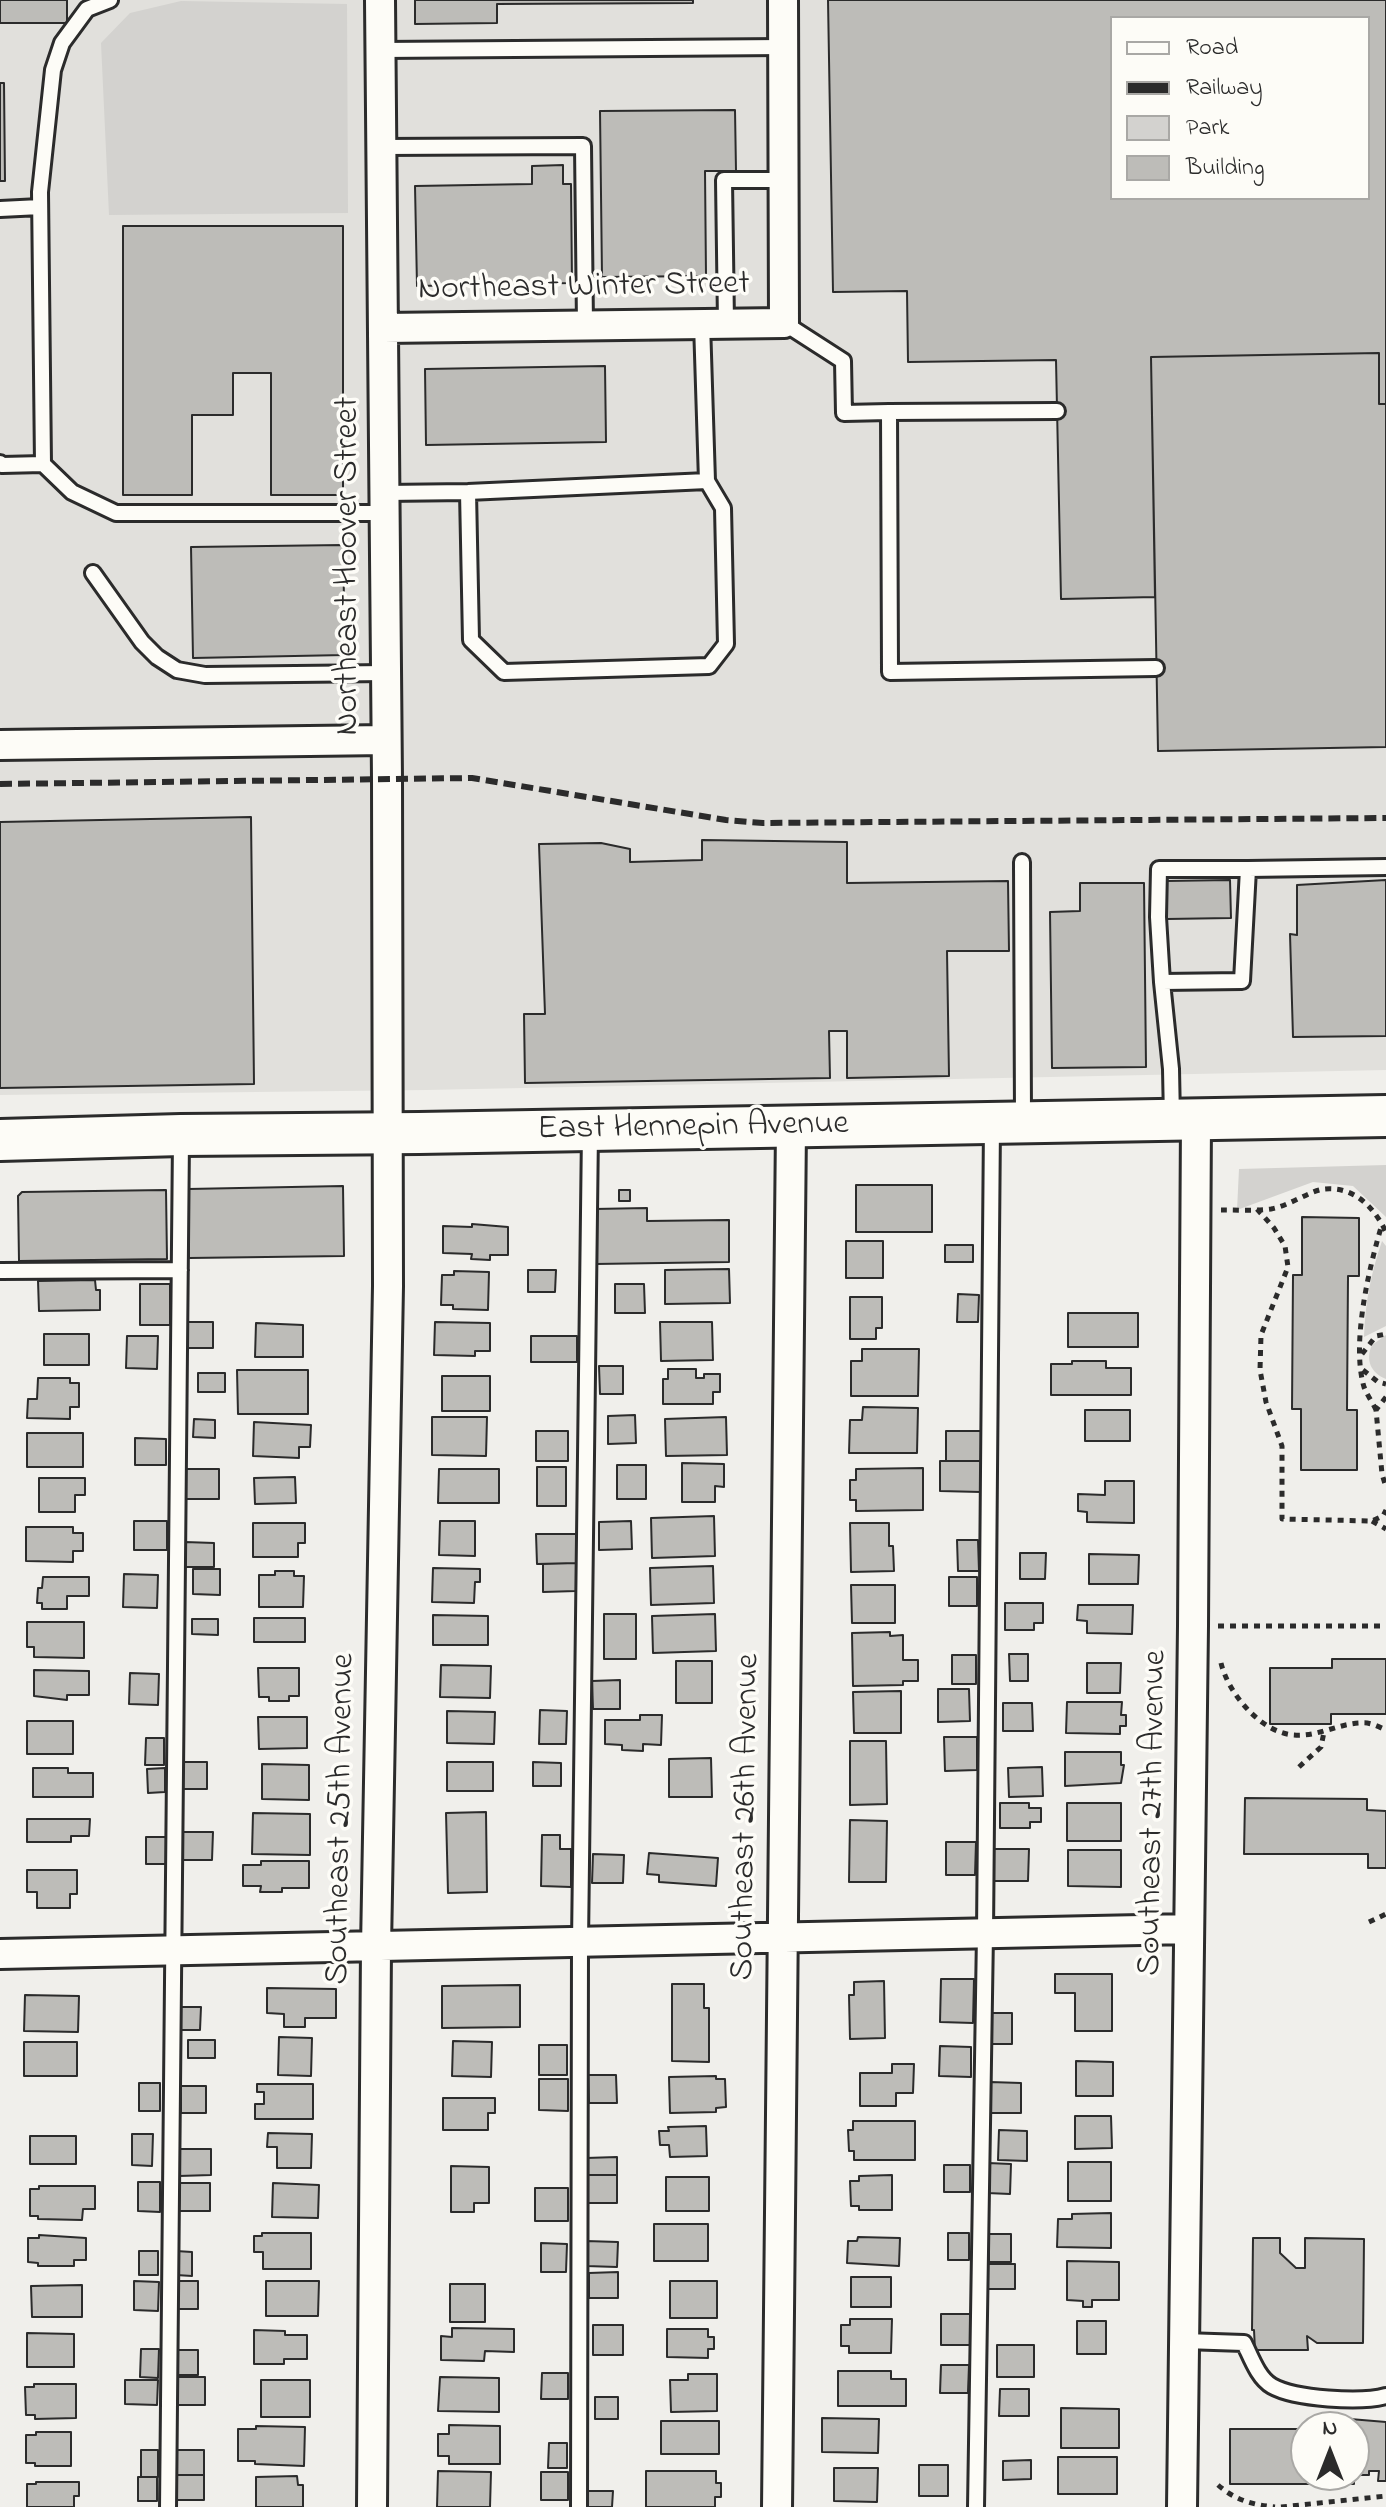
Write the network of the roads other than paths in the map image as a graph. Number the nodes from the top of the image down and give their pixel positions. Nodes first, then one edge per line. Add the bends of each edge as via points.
1 (110, 0) edge
2 (380, 0) edge
3 (783, 0) edge
4 (784, 47) junction
5 (381, 50) junction
6 (382, 147) junction
7 (784, 180) junction
8 (40, 207) junction
9 (0, 209) edge
10 (714, 323) junction
11 (784, 323) junction
12 (585, 325) junction
13 (384, 328) junction
14 (1057, 411) dead end
15 (889, 412) junction
16 (0, 463) edge
17 (43, 464) junction
18 (707, 481) junction
19 (468, 492) junction
20 (385, 503) junction
21 (93, 573) dead end
22 (1156, 668) dead end
23 (386, 673) junction
24 (386, 740) junction
25 (0, 745) edge
26 (1022, 862) dead end
27 (1386, 867) edge
28 (1248, 869) junction
29 (1162, 982) junction
30 (1386, 1116) edge
31 (1184, 1120) junction
32 (1008, 1123) junction
33 (791, 1127) junction
34 (590, 1131) junction
35 (388, 1132) junction
36 (181, 1135) junction
37 (0, 1140) edge
38 (180, 1270) junction
39 (0, 1271) edge
40 (1189, 1929) junction
41 (985, 1933) junction
42 (782, 1938) junction
43 (580, 1943) junction
44 (376, 1947) junction
45 (172, 1953) junction
46 (0, 1954) edge
47 (1184, 2341) junction
48 (1386, 2396) edge
49 (168, 2507) edge
50 (372, 2507) edge
51 (579, 2507) edge
52 (777, 2507) edge
53 (976, 2507) edge
54 (1182, 2507) edge

1 - 8 lane via 87,9 62,43 53,70
2 - 5 street, Northeast Hoover Street
3 - 4 street
4 - 5 lane
4 - 7 street
5 - 6 street, Northeast Hoover Street
6 - 12 lane via 583,146
6 - 13 street, Northeast Hoover Street
7 - 10 lane via 724,180
7 - 11 street
8 - 9 lane
8 - 17 lane
10 - 11 street, Northeast Winter Street
10 - 12 street, Northeast Winter Street
10 - 18 lane
11 - 15 lane via 843,361 844,413
12 - 13 street, Northeast Winter Street
13 - 20 street, Northeast Hoover Street
14 - 15 lane
15 - 22 lane via 890,672
16 - 17 lane
17 - 20 lane via 72,492 116,513
18 - 19 lane
18 - 19 lane via 723,508 726,644 709,666 504,672 471,640
19 - 20 lane
20 - 23 street, Northeast Hoover Street
21 - 23 lane via 142,642 177,670 205,675
23 - 24 street, Northeast Hoover Street
24 - 25 street
24 - 35 street, Northeast Hoover Street
26 - 32 lane
27 - 28 lane
28 - 29 lane via 1242,981
28 - 29 lane via 1159,869
29 - 31 lane via 1171,1069
30 - 31 main road, East Hennepin Avenue
31 - 32 main road, East Hennepin Avenue
31 - 40 street, Southeast 27th Avenue via 1196,1210 1206,1626
32 - 33 main road, East Hennepin Avenue
32 - 41 lane
33 - 34 main road, East Hennepin Avenue
33 - 42 street, Southeast 26th Avenue
34 - 35 main road, East Hennepin Avenue
34 - 43 lane
35 - 36 main road, East Hennepin Avenue
35 - 44 street, Southeast 25th Avenue
36 - 37 main road, East Hennepin Avenue
36 - 38 lane
38 - 39 lane
38 - 45 lane
40 - 41 street
40 - 47 street, Southeast 27th Avenue
41 - 42 street
41 - 53 lane
42 - 43 street
42 - 52 street, Southeast 26th Avenue
43 - 44 street
43 - 51 lane
44 - 45 street
44 - 50 street, Southeast 25th Avenue
45 - 46 street
45 - 49 lane
47 - 48 lane via 1244,2343 1271,2385 1317,2398
47 - 54 street, Southeast 27th Avenue

